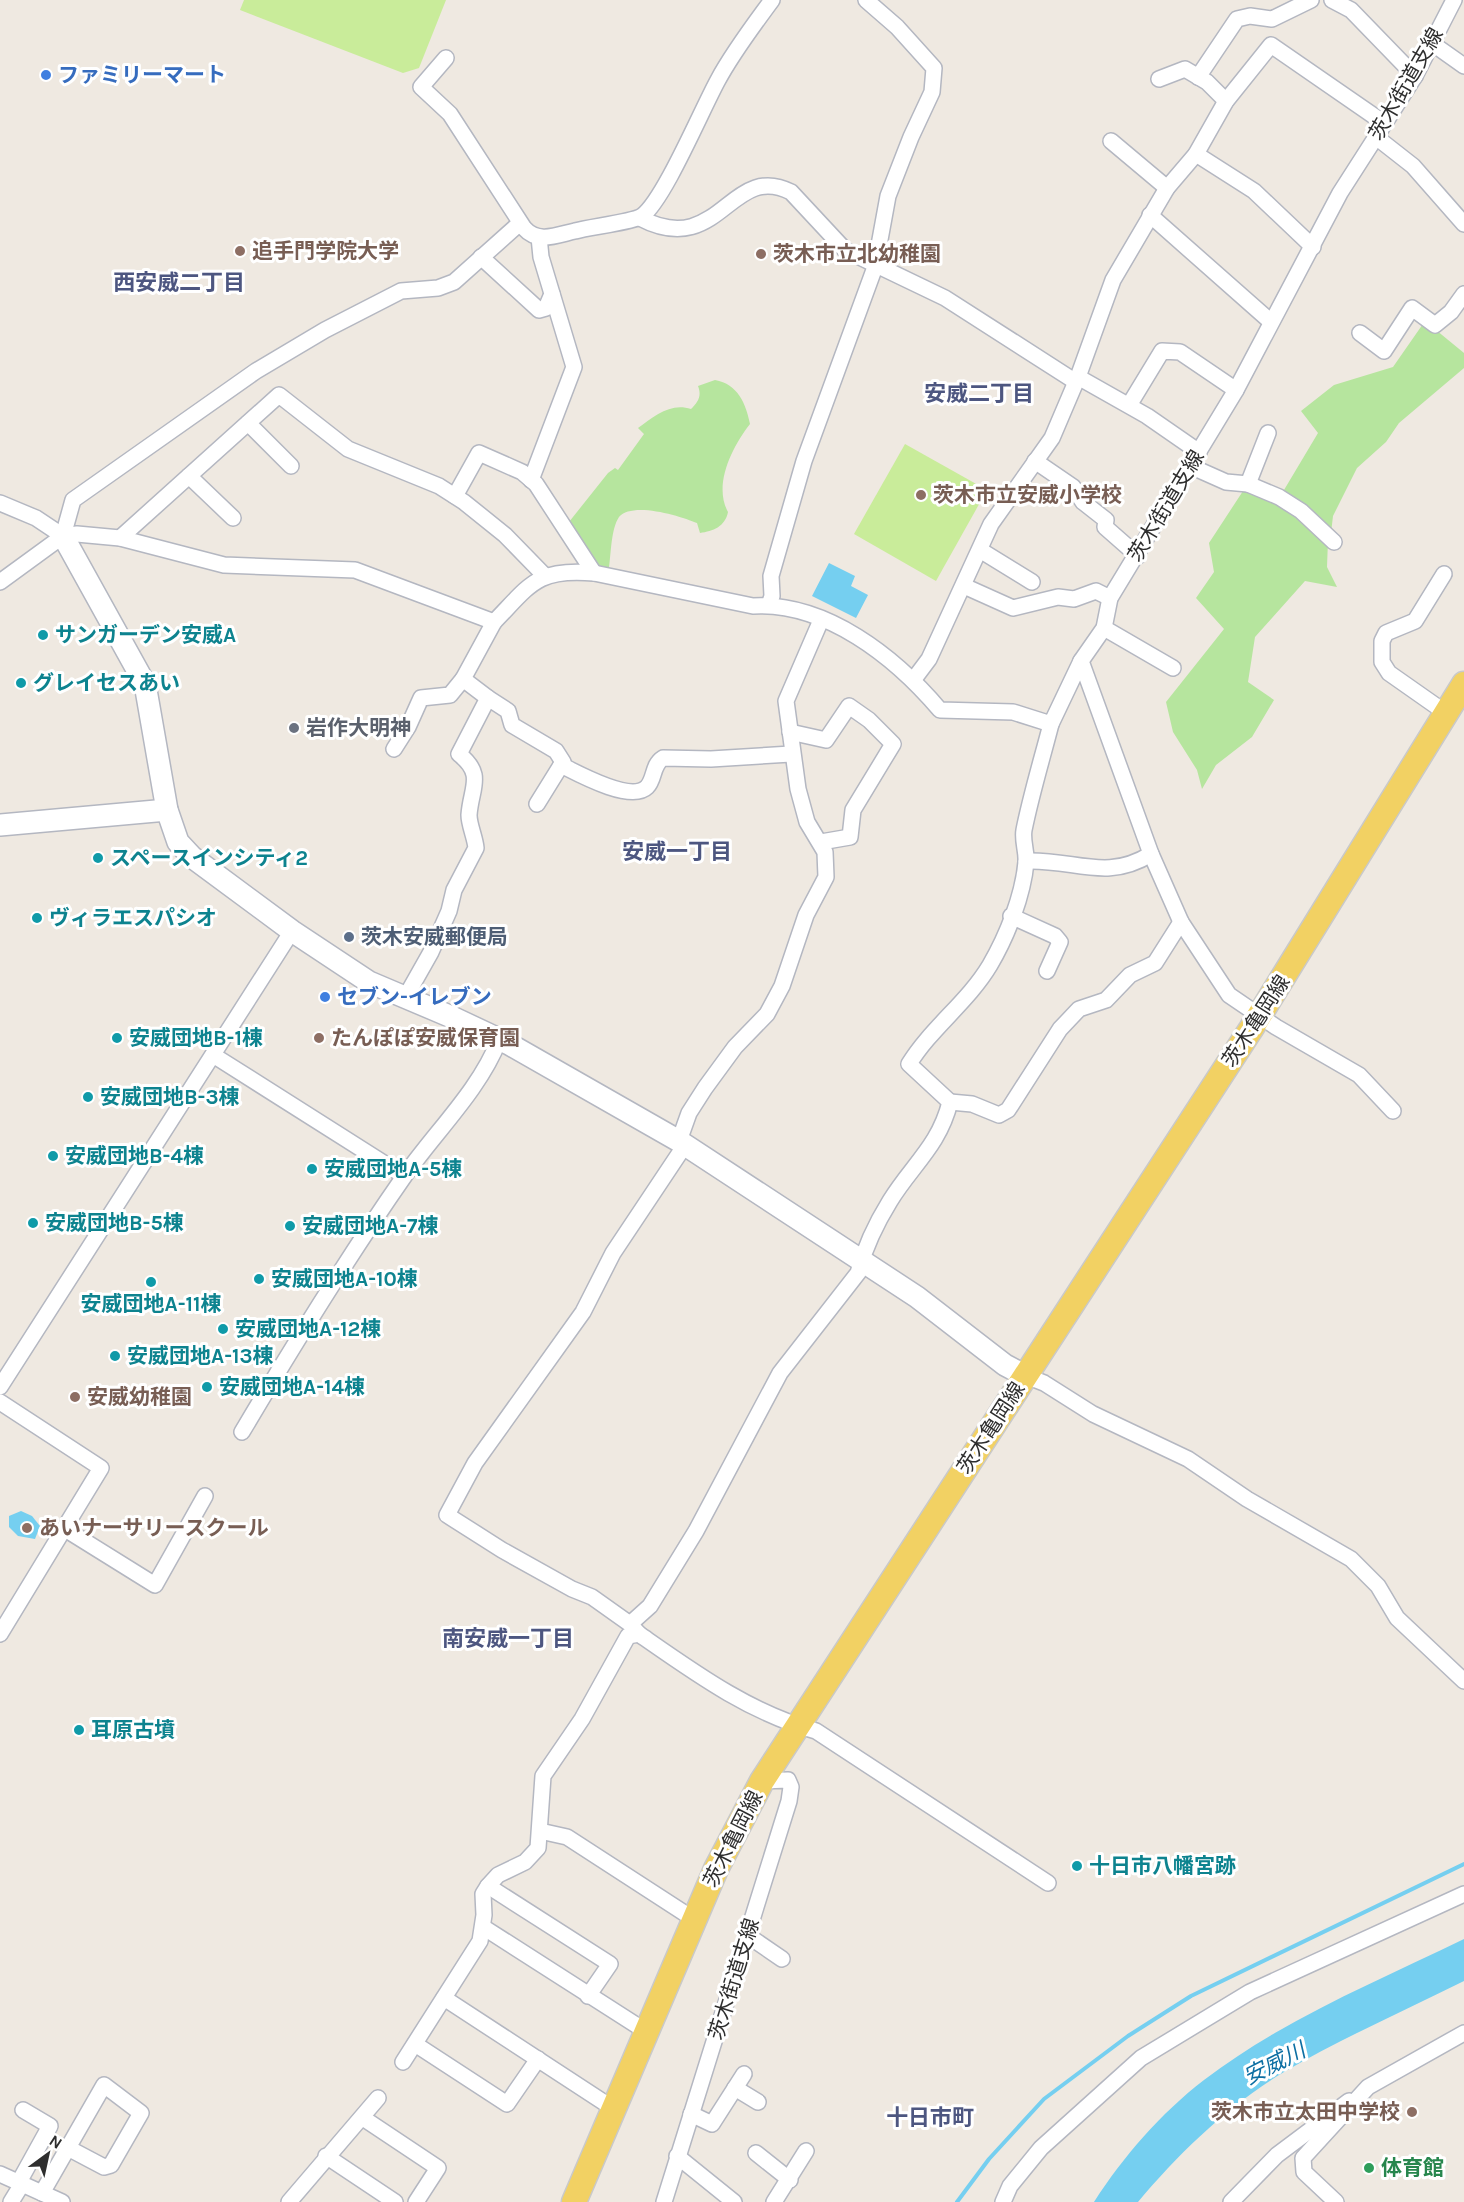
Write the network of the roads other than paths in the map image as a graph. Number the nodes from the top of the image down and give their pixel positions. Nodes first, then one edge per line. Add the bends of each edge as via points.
1 (772, 0) edge
2 (866, 0) edge
3 (1311, 0) edge
4 (1332, 0) edge
5 (1457, 4) edge
6 (1433, 44) junction
7 (446, 58) dead end
8 (1464, 66) edge
9 (1415, 76) junction
10 (1198, 77) junction
11 (1159, 79) dead end
12 (1226, 101) junction
13 (1384, 123) junction
14 (1376, 137) junction
15 (1112, 141) dead end
16 (1196, 154) junction
17 (1167, 188) junction
18 (1150, 215) junction
19 (640, 218) junction
20 (520, 223) junction
21 (1464, 224) edge
22 (539, 237) junction
23 (1313, 247) junction
24 (481, 256) junction
25 (875, 267) junction
26 (552, 294) junction
27 (1464, 294) edge
28 (1457, 314) edge
29 (1271, 322) junction
30 (1359, 333) dead end
31 (1077, 379) junction
32 (1236, 390) junction
33 (1131, 402) dead end
34 (248, 423) junction
35 (1268, 433) dead end
36 (1199, 452) junction
37 (1035, 461) junction
38 (291, 466) dead end
39 (1190, 466) junction
40 (189, 476) junction
41 (531, 480) junction
42 (1248, 484) junction
43 (455, 496) junction
44 (0, 503) edge
45 (233, 518) dead end
46 (63, 536) junction
47 (120, 538) junction
48 (1334, 542) dead end
49 (980, 550) junction
50 (1138, 556) junction
51 (594, 573) junction
52 (1444, 574) dead end
53 (544, 575) junction
54 (0, 582) edge
55 (1032, 582) dead end
56 (964, 586) junction
57 (1110, 598) junction
58 (770, 605) junction
59 (821, 620) junction
60 (494, 622) junction
61 (1104, 628) junction
62 (1081, 661) junction
63 (1173, 668) dead end
64 (463, 679) junction
65 (914, 679) junction
66 (1464, 684) edge
67 (488, 698) junction
68 (1446, 713) junction
69 (1051, 724) junction
70 (790, 732) junction
71 (394, 749) dead end
72 (791, 754) junction
73 (561, 765) junction
74 (537, 804) dead end
75 (167, 810) junction
76 (0, 825) edge
77 (821, 842) junction
78 (1151, 854) junction
79 (1026, 861) junction
80 (1011, 916) junction
81 (1181, 922) junction
82 (292, 931) junction
83 (1047, 971) dead end
84 (405, 998) junction
85 (1260, 1016) junction
86 (499, 1040) junction
87 (213, 1055) junction
88 (950, 1102) junction
89 (1393, 1111) dead end
90 (682, 1143) junction
91 (404, 1176) junction
92 (862, 1260) junction
93 (1026, 1376) junction
94 (0, 1387) edge
95 (0, 1402) edge
96 (242, 1432) dead end
97 (205, 1496) dead end
98 (65, 1529) junction
99 (4, 1618) edge
100 (634, 1629) junction
101 (0, 1635) edge
102 (1464, 1681) edge
103 (796, 1726) junction
104 (762, 1781) junction
105 (540, 1831) junction
106 (1048, 1883) dead end
107 (488, 1886) junction
108 (1464, 1894) edge
109 (694, 1920) junction
110 (483, 1927) junction
111 (747, 1935) junction
112 (782, 1959) dead end
113 (588, 1996) junction
114 (444, 1998) junction
115 (646, 2032) junction
116 (1464, 2033) edge
117 (415, 2044) junction
118 (538, 2059) junction
119 (402, 2062) dead end
120 (744, 2074) dead end
121 (1368, 2087) junction
122 (735, 2088) junction
123 (378, 2098) dead end
124 (758, 2102) dead end
125 (614, 2109) junction
126 (23, 2110) dead end
127 (691, 2114) junction
128 (363, 2118) junction
129 (68, 2148) junction
130 (806, 2151) dead end
131 (756, 2153) dead end
132 (326, 2156) junction
133 (678, 2156) junction
134 (0, 2174) edge
135 (790, 2180) junction
136 (20, 2183) junction
137 (42, 2193) junction
138 (11, 2202) edge
139 (62, 2202) edge
140 (289, 2202) edge
141 (395, 2202) edge
142 (416, 2202) edge
143 (574, 2202) edge
144 (664, 2202) edge
145 (734, 2202) edge
146 (774, 2202) edge
147 (1003, 2202) edge
148 (1232, 2202) edge
149 (1336, 2202) edge

1 - 19 street via 719,78 666,182
2 - 25 street via 897,27 936,74 888,196
3 - 10 street via 1272,19 1250,15 1237,19
4 - 9 street via 1351,10
5 - 6 street, 茨木街道支線
6 - 8 street
6 - 9 street, 茨木街道支線
7 - 20 street via 421,87 450,114
9 - 13 street, 茨木街道支線
10 - 11 street via 1185,69
10 - 12 street
12 - 13 street via 1271,45
12 - 16 street
13 - 14 street, 茨木街道支線
14 - 21 street via 1413,166
14 - 23 street, 茨木街道支線 via 1340,193
15 - 17 street
16 - 17 street
16 - 23 street via 1254,191
17 - 18 street
18 - 29 street
18 - 31 street via 1113,280
19 - 22 street
19 - 25 street via 656,226 679,229 711,219 751,189 781,188 791,192 837,244
20 - 22 street via 527,232
20 - 24 street
22 - 26 street
23 - 29 street, 茨木街道支線
24 - 26 street via 539,309 546,308
24 - 46 street via 450,284 401,291 256,371 73,500
25 - 31 street via 945,298
25 - 58 street via 804,461 771,576
26 - 41 street via 574,367
27 - 28 street
28 - 30 street via 1436,325 1412,308 1384,351
29 - 32 street, 茨木街道支線
31 - 36 street via 1147,417
31 - 37 street via 1052,438
32 - 33 street via 1180,352 1162,351
32 - 36 street, 茨木街道支線
34 - 38 street
34 - 40 street
34 - 43 street via 279,395 348,449
35 - 42 street
36 - 39 street, 茨木街道支線
37 - 49 street via 991,524
37 - 50 street via 1073,487 1083,502 1106,520 1105,527
39 - 42 street via 1226,482
39 - 50 street, 茨木街道支線
40 - 45 street
40 - 47 street
41 - 43 street via 479,453
41 - 51 street
42 - 48 street via 1301,511
43 - 53 street via 505,535
44 - 46 street via 36,518
46 - 47 street
46 - 54 street
46 - 75 street via 145,684
47 - 60 street via 224,566 355,570
49 - 55 street
49 - 56 street
50 - 57 street, 茨木街道支線
51 - 53 street
51 - 58 street via 753,606
52 - 68 street via 1415,621 1386,633 1382,662 1389,673
53 - 60 street
56 - 57 street via 1014,608 1058,597 1074,599 1096,591
56 - 65 street via 929,659
57 - 61 street, 茨木街道支線
58 - 59 street via 795,609
59 - 65 street via 850,633
59 - 70 street via 786,701
60 - 64 street
61 - 62 street, 茨木街道支線
61 - 63 street
62 - 69 street, 茨木街道支線
62 - 78 street
64 - 67 street
64 - 71 street via 450,695 421,698
65 - 69 street via 940,710 1012,712
66 - 68 main road, 茨木亀岡線
67 - 73 street via 508,711 512,725 556,751
67 - 84 street via 459,754 475,771 469,817 476,848 454,890 431,952
68 - 85 main road, 茨木亀岡線
69 - 79 street, 茨木街道支線 via 1024,833
70 - 72 street
70 - 77 street via 826,740 849,706 893,744 853,810 850,837
72 - 73 street via 663,758 648,786 641,790 622,790 594,782
72 - 77 street via 807,822
73 - 74 street
75 - 76 street
75 - 82 street via 178,842 192,857
77 - 90 street via 826,877 806,915 782,986 767,1014 735,1047 689,1113
78 - 79 street via 1118,869
78 - 81 street
79 - 80 street, 茨木街道支線
80 - 83 street via 1060,942
80 - 88 street, 茨木街道支線 via 989,967 922,1041 909,1064
81 - 85 street via 1229,995
81 - 88 street via 1155,963 1130,975 1106,1000 1079,1009 1060,1029 1008,1110 999,1115 972,1104
82 - 84 street via 369,982
82 - 87 street
84 - 86 street
85 - 89 street via 1359,1075
85 - 93 main road, 茨木亀岡線
86 - 90 street
86 - 91 street via 475,1082
87 - 91 street
87 - 94 street
88 - 92 street via 944,1126 890,1201
90 - 92 street
90 - 100 street via 613,1253 583,1312 475,1463 447,1515 502,1550 592,1597
91 - 96 street via 316,1308
92 - 93 street via 1005,1365
92 - 100 street via 858,1274 780,1373 696,1531
93 - 102 street via 1093,1414 1188,1459 1351,1560 1378,1586 1397,1617
93 - 103 main road, 茨木亀岡線
95 - 98 street via 101,1468
97 - 98 street via 155,1585
98 - 99 street
99 - 101 street
100 - 103 street via 713,1685 777,1720
100 - 105 street via 582,1719 543,1776
103 - 104 main road, 茨木亀岡線
103 - 106 street via 816,1731
104 - 109 main road, 茨木亀岡線
104 - 111 street, 茨木街道支線 via 788,1780 791,1793
105 - 107 street via 534,1854 498,1875
105 - 109 street via 567,1837
107 - 110 street via 483,1894
107 - 113 street via 610,1965
108 - 147 street via 1250,1992 1141,2058 1041,2148 1010,2186
109 - 115 main road, 茨木亀岡線
110 - 113 street
110 - 114 street via 473,1954
111 - 112 street
111 - 127 street, 茨木街道支線
113 - 115 street
114 - 117 street
114 - 118 street
115 - 125 main road, 茨木亀岡線
116 - 121 street
117 - 118 street via 507,2104
117 - 119 street
118 - 125 street
120 - 122 street
121 - 148 street via 1277,2155
121 - 149 street via 1303,2158 1304,2172
122 - 124 street
122 - 127 street via 712,2124
123 - 128 street
125 - 143 main road, 茨木亀岡線
126 - 136 street via 50,2126
127 - 133 street, 茨木街道支線
128 - 132 street
128 - 142 street via 438,2168
129 - 129 street via 104,2085 141,2113 111,2165 104,2167
129 - 137 street
130 - 135 street
131 - 135 street
132 - 140 street
132 - 141 street
133 - 144 street, 茨木街道支線
133 - 145 street
134 - 136 street
135 - 146 street
136 - 137 street
136 - 138 street
137 - 139 street

